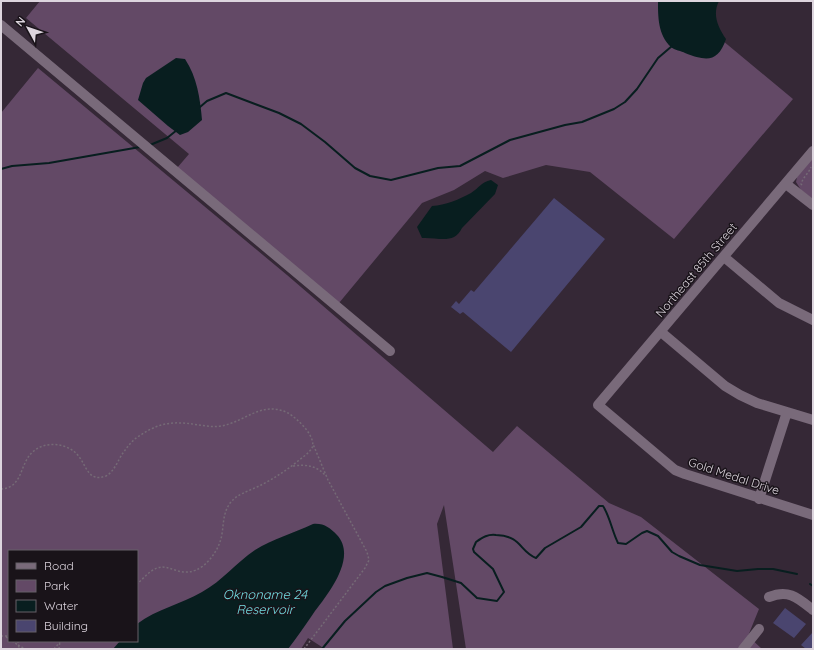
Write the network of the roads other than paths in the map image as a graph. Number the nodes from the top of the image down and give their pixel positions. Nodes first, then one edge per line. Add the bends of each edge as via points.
1 (1, 24) edge
2 (813, 152) edge
3 (786, 184) junction
4 (813, 205) edge
5 (724, 257) junction
6 (813, 320) edge
7 (661, 332) junction
8 (390, 351) dead end
9 (598, 405) joint
10 (787, 412) junction
11 (813, 420) edge
12 (759, 499) junction
13 (813, 515) edge
14 (769, 597) dead end
15 (813, 610) edge
16 (759, 629) dead end
17 (743, 649) edge

1 - 8 street
2 - 3 street, Northeast 85th Street
3 - 4 street
3 - 5 street, Northeast 85th Street
5 - 6 street via 779,303
5 - 7 street, Northeast 85th Street
7 - 9 street, Northeast 85th Street
7 - 10 street via 725,386 757,403
9 - 12 street, Gold Medal Drive via 675,470
10 - 11 street
10 - 12 street
12 - 13 street, Gold Medal Drive
14 - 15 street via 779,593 788,594
16 - 17 street

